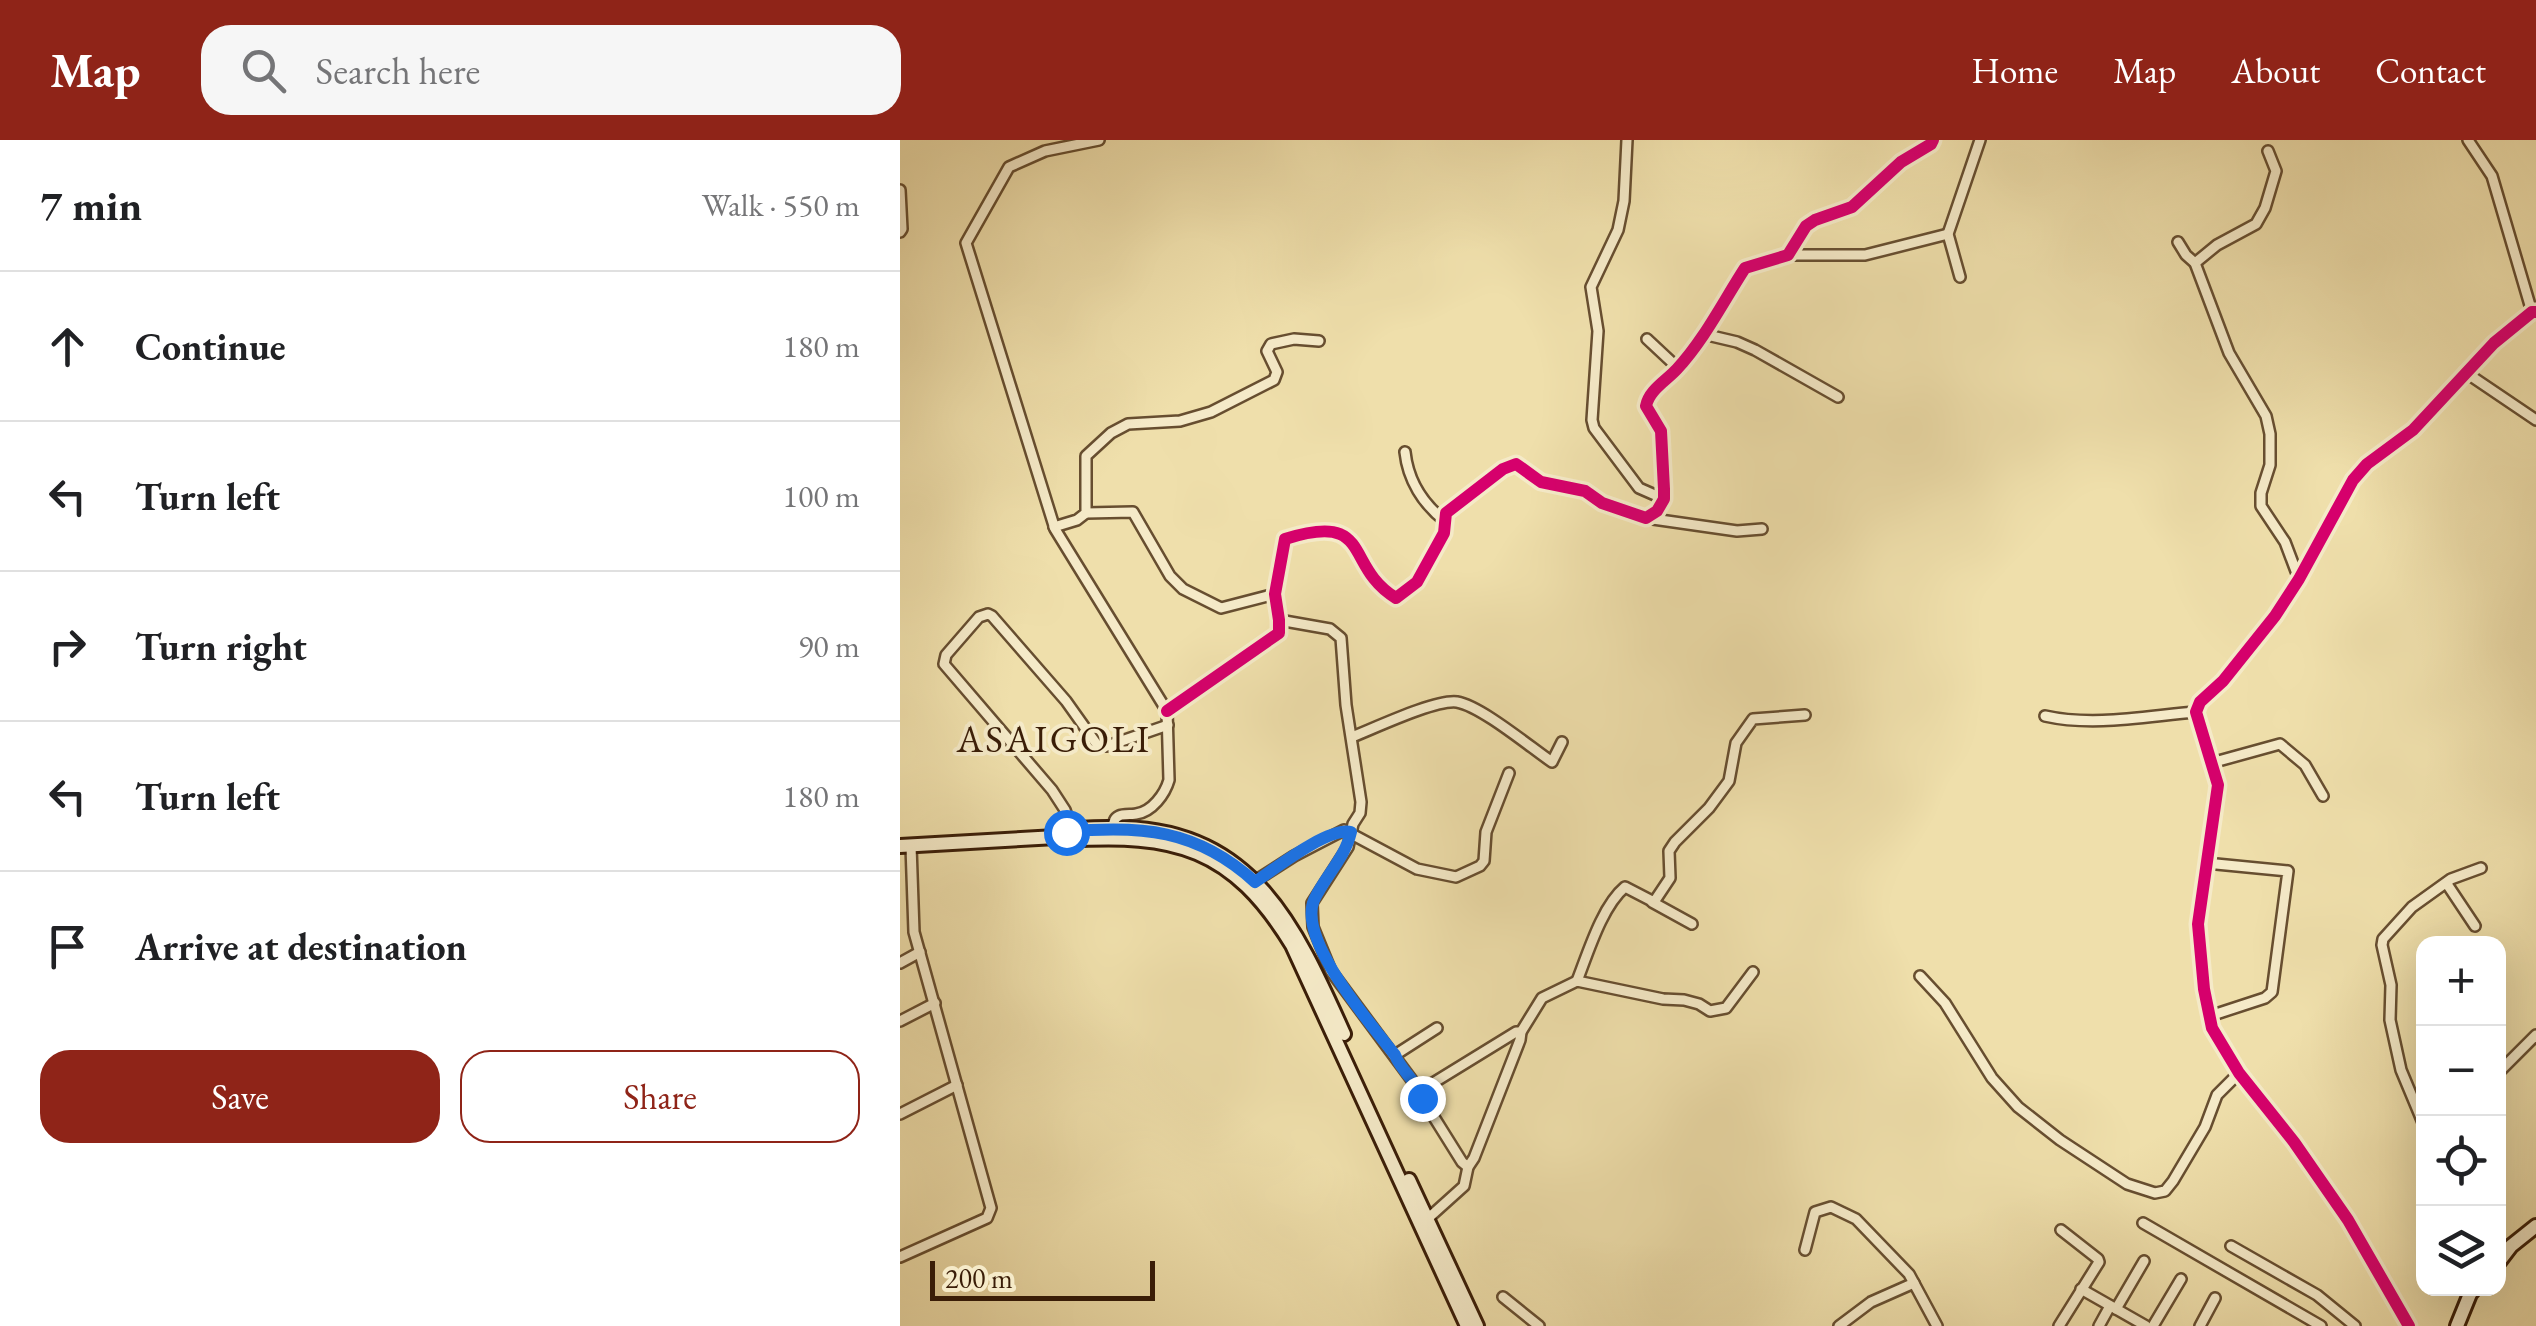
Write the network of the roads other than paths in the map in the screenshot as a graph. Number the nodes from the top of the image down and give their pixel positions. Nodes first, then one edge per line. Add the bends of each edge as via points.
1 (1099, 140) edge
2 (1627, 140) edge
3 (1933, 140) edge
4 (1980, 140) edge
5 (2468, 140) edge
6 (2268, 151) dead end
7 (900, 190) edge
8 (900, 232) edge
9 (1948, 234) junction
10 (2178, 242) dead end
11 (1788, 255) junction
12 (2195, 263) junction
13 (1960, 277) dead end
14 (2534, 312) edge
15 (1703, 334) junction
16 (1647, 339) dead end
17 (1319, 340) dead end
18 (1678, 368) junction
19 (2468, 374) junction
20 (1838, 397) dead end
21 (2536, 420) edge
22 (1406, 452) dead end
23 (1664, 499) junction
24 (1086, 513) junction
25 (1646, 518) junction
26 (1445, 521) junction
27 (1054, 527) junction
28 (1762, 529) dead end
29 (2299, 579) junction
30 (1274, 594) junction
31 (1280, 620) junction
32 (1167, 711) junction
33 (2196, 712) junction
34 (1806, 715) dead end
35 (2045, 716) dead end
36 (1168, 726) junction
37 (1352, 737) junction
38 (1562, 742) dead end
39 (2211, 763) junction
40 (1509, 772) dead end
41 (2323, 796) dead end
42 (1072, 831) junction
43 (1351, 832) junction
44 (1113, 833) junction
45 (1056, 837) junction
46 (906, 846) edge
47 (2206, 864) junction
48 (2481, 868) dead end
49 (1255, 882) junction
50 (2447, 884) junction
51 (1654, 902) junction
52 (1692, 924) dead end
53 (2475, 926) dead end
54 (920, 952) junction
55 (900, 962) edge
56 (1753, 972) dead end
57 (1920, 976) dead end
58 (1577, 981) junction
59 (935, 1002) junction
60 (2210, 1016) junction
61 (900, 1021) edge
62 (1437, 1028) dead end
63 (1521, 1032) junction
64 (2536, 1035) edge
65 (1395, 1055) junction
66 (2506, 1065) edge
67 (2239, 1073) junction
68 (957, 1085) junction
69 (1420, 1091) junction
70 (900, 1114) edge
71 (2420, 1116) edge
72 (1468, 1166) junction
73 (1424, 1222) junction
74 (2143, 1223) dead end
75 (2536, 1226) edge
76 (2061, 1230) dead end
77 (2231, 1246) dead end
78 (1805, 1250) dead end
79 (2506, 1253) edge
80 (900, 1257) edge
81 (2144, 1261) dead end
82 (2181, 1279) dead end
83 (1914, 1283) junction
84 (2081, 1290) junction
85 (1503, 1296) dead end
86 (2469, 1296) edge
87 (2215, 1298) dead end
88 (2113, 1308) junction
89 (1467, 1326) edge
90 (1477, 1326) edge
91 (1539, 1326) edge
92 (1839, 1326) edge
93 (1937, 1326) edge
94 (2059, 1326) edge
95 (2099, 1326) edge
96 (2149, 1326) edge
97 (2200, 1326) edge
98 (2322, 1326) edge
99 (2355, 1326) edge
100 (2409, 1326) edge
101 (2457, 1326) edge

1 - 27 street via 1044,151 1009,167 966,243
2 - 23 street via 1618,230 1591,287 1598,331 1592,420 1639,488
3 - 11 street via 1852,207 1806,226
4 - 9 street
5 - 14 street via 2492,176
6 - 12 street via 2276,171 2256,224
7 - 8 street
9 - 11 street via 1865,255
9 - 13 street
10 - 12 street
11 - 15 street via 1745,268
12 - 29 street via 2229,353 2266,416 2270,465 2262,506
14 - 19 street
15 - 18 street
15 - 20 street via 1756,350
16 - 18 street
17 - 24 street via 1271,344 1274,380 1211,412 1137,422 1111,433 1086,456
18 - 23 street via 1646,406 1660,431
19 - 21 street
19 - 29 street via 2352,480
22 - 26 street via 1407,469 1425,501
23 - 25 street
24 - 27 street
24 - 30 street via 1133,512 1170,576 1221,608
25 - 26 street via 1585,491 1541,482 1516,464 1446,513
25 - 28 street
26 - 30 street via 1416,582 1396,598 1348,538 1329,529 1285,539
27 - 32 street
29 - 33 street
30 - 31 street
31 - 32 street via 1279,633
31 - 37 street via 1330,629 1341,638
32 - 36 street
33 - 35 street via 2094,720
33 - 39 street
34 - 51 street via 1753,719 1736,743 1729,781 1670,851 1670,878
36 - 42 street via 1098,746 992,616 978,618 944,664 1052,790
36 - 44 street via 1166,789 1140,814 1118,816
37 - 38 street via 1454,701 1552,762
37 - 43 street via 1362,802
39 - 41 street via 2280,744 2305,766
39 - 47 street via 2218,786
40 - 43 street via 1486,832 1484,861 1456,877 1417,870
42 - 44 main road
42 - 45 main road
43 - 49 street via 1326,838
43 - 65 street via 1312,904 1312,927 1331,970
44 - 45 main road
44 - 49 main road via 1155,831 1200,844
44 - 73 main road via 1200,854 1239,878 1266,906 1304,968
45 - 46 main road
46 - 54 street
47 - 60 street via 2198,924
47 - 60 street via 2288,871 2272,992
48 - 50 street
49 - 73 main road via 1309,960
50 - 53 street
50 - 71 street via 2412,907 2382,945 2390,1020
51 - 52 street
51 - 58 street via 1625,887 1617,894
54 - 55 street
54 - 59 street
56 - 58 street via 1726,1008 1710,1011 1684,1000
57 - 67 street via 2018,1107 2127,1184 2165,1190 2217,1095
58 - 63 street via 1542,998
59 - 61 street
59 - 68 street
60 - 67 street
62 - 65 street
63 - 69 street
63 - 72 street
64 - 66 street
65 - 69 street
67 - 100 street via 2348,1220
68 - 70 street
68 - 80 street via 990,1208 987,1218
69 - 72 street
72 - 73 street via 1464,1186
73 - 89 main road
73 - 90 main road
74 - 98 street
75 - 79 main road
76 - 84 street via 2098,1259
77 - 99 street via 2317,1295
78 - 83 street via 1815,1212 1832,1208 1856,1220
81 - 88 street
82 - 96 street
83 - 92 street
83 - 93 street
84 - 88 street
84 - 94 street
85 - 91 street
86 - 101 main road
87 - 97 street
88 - 95 street
88 - 96 street

